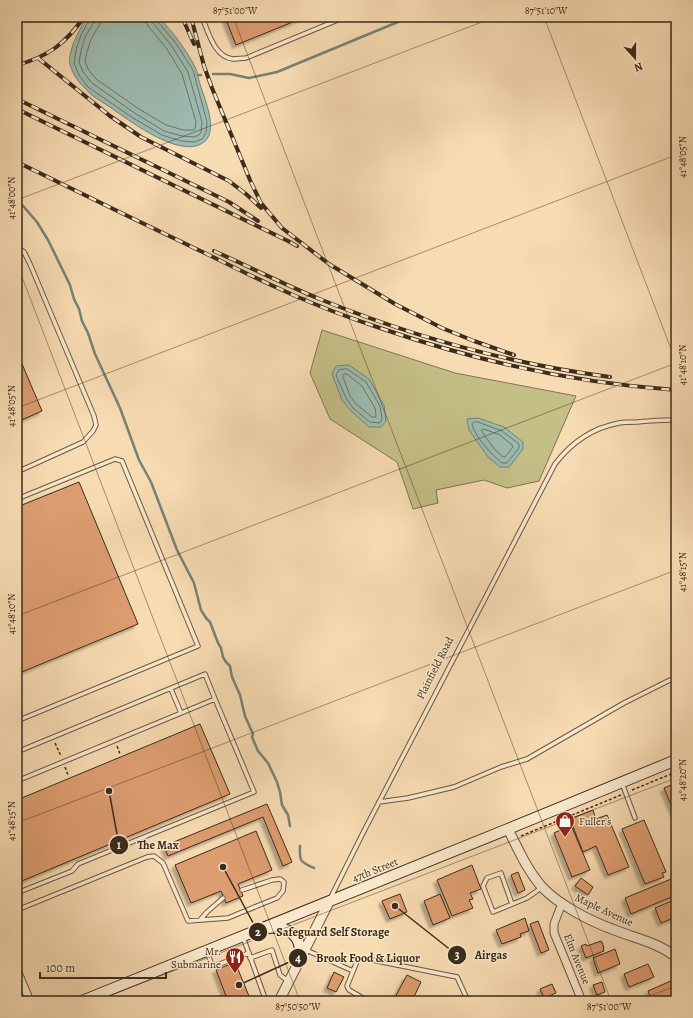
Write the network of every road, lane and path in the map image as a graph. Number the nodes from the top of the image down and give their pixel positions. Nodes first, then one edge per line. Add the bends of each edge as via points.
1 (202, 17) edge
2 (346, 17) edge
3 (17, 247) edge
4 (671, 420) dead end
5 (17, 472) edge
6 (17, 499) edge
7 (676, 678) edge
8 (171, 688) junction
9 (215, 699) junction
10 (181, 713) junction
11 (17, 721) edge
12 (115, 740) junction
13 (17, 752) edge
14 (120, 754) dead end
15 (676, 760) edge
16 (676, 772) edge
17 (17, 781) edge
18 (622, 782) junction
19 (626, 793) junction
20 (379, 802) junction
21 (635, 818) dead end
22 (508, 829) junction
23 (513, 839) junction
24 (542, 887) junction
25 (242, 890) dead end
26 (17, 893) edge
27 (223, 898) dead end
28 (329, 902) junction
29 (562, 903) junction
30 (512, 904) junction
31 (17, 910) edge
32 (200, 920) junction
33 (262, 928) junction
34 (243, 936) junction
35 (305, 950) junction
36 (206, 951) junction
37 (249, 953) junction
38 (676, 957) edge
39 (250, 958) junction
40 (299, 962) junction
41 (17, 970) edge
42 (353, 971) junction
43 (289, 981) junction
44 (30, 1001) edge
45 (82, 1001) edge
46 (266, 1001) edge
47 (279, 1001) edge
48 (368, 1001) edge
49 (468, 1001) edge
50 (582, 1001) edge

1 - 2 lane via 220,54 232,59 246,58
3 - 5 lane via 24,252 30,264 96,425 83,442
4 - 20 lane, Plainfield Road via 619,423 604,427 578,441 555,464
6 - 11 lane via 115,458 122,461 198,646
7 - 20 lane via 624,702 527,759 454,787
8 - 9 lane via 206,674
8 - 10 lane
8 - 13 lane
9 - 10 lane
9 - 26 lane via 254,792 78,864 72,871
10 - 12 lane
12 - 14 path
12 - 17 lane
15 - 18 main road, 47th Street
16 - 19 path
18 - 19 lane
18 - 22 main road, 47th Street
19 - 21 lane
19 - 23 path
20 - 28 lane, Plainfield Road
22 - 23 street, Maple Avenue
22 - 28 main road, 47th Street
23 - 24 street, Maple Avenue
24 - 29 street, Maple Avenue
24 - 30 lane via 527,898
25 - 32 lane via 272,880 280,879 284,882 283,891 272,900 228,918
27 - 32 lane
28 - 33 main road, 47th Street
28 - 35 street, Plainfield Road
29 - 38 street, Maple Avenue via 586,918 649,942
29 - 50 street, Elm Avenue via 554,924 554,933
30 - 30 lane via 493,912 483,886 487,878 501,873
31 - 32 lane via 154,856 163,862 188,921
33 - 34 main road, 47th Street
33 - 40 main road via 286,929 292,933 298,939
34 - 36 main road, 47th Street
34 - 37 lane
35 - 40 street, Plainfield Road
35 - 42 lane
36 - 37 lane via 212,964 217,965
36 - 45 main road, 47th Street
37 - 39 lane
39 - 43 lane via 272,950 280,975
39 - 46 lane
40 - 43 street, Plainfield Road
41 - 44 street
42 - 48 lane via 347,986 349,990
42 - 49 lane via 358,959 367,959 458,977
43 - 47 street, Plainfield Road

